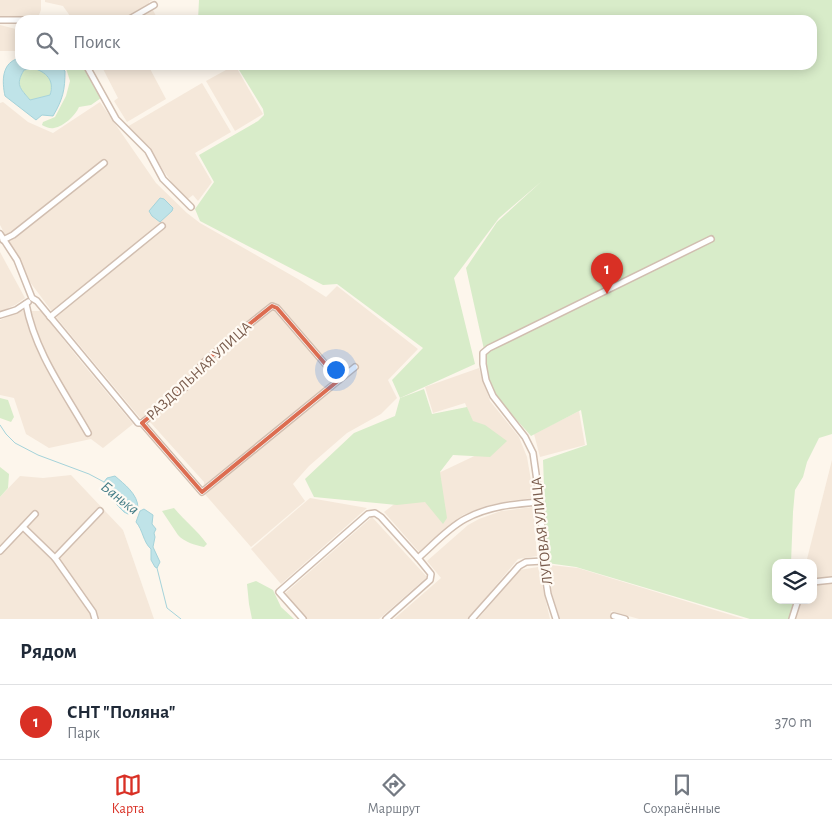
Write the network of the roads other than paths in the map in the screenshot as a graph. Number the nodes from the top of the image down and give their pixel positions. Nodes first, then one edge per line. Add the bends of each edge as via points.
1 (154, 5) dead end
2 (137, 15) edge
3 (0, 20) edge
4 (15, 20) edge
5 (89, 70) edge
6 (104, 163) dead end
7 (191, 207) dead end
8 (162, 226) dead end
9 (0, 234) edge
10 (3, 240) junction
11 (711, 240) dead end
12 (32, 298) junction
13 (26, 304) junction
14 (0, 315) edge
15 (50, 317) junction
16 (356, 367) dead end
17 (339, 380) junction
18 (142, 424) junction
19 (88, 433) dead end
20 (540, 502) junction
21 (100, 511) dead end
22 (36, 514) dead end
23 (23, 527) junction
24 (0, 551) edge
25 (55, 558) junction
26 (418, 558) junction
27 (544, 561) junction
28 (832, 580) edge
29 (817, 582) edge
30 (797, 604) edge
31 (614, 616) dead end
32 (96, 619) edge
33 (303, 619) edge
34 (386, 619) edge
35 (472, 619) edge
36 (556, 619) edge
37 (625, 619) edge
38 (792, 619) edge

1 - 2 street
3 - 4 street
5 - 7 street via 116,119 148,150 163,178
6 - 10 street
8 - 15 street
9 - 10 street
10 - 12 street via 17,260
11 - 20 street, ЛУГОВАЯ УЛИЦА via 485,351 482,357 486,380 529,443
12 - 13 street
12 - 15 street
13 - 14 street
13 - 19 street via 40,351
15 - 18 street
16 - 17 street
17 - 18 street via 202,492
17 - 18 street, РАЗДОЛЬНАЯ УЛИЦА via 272,306 203,363 187,386
20 - 26 street via 494,507 479,512 464,520
20 - 27 street, ЛУГОВАЯ УЛИЦА
21 - 25 street
22 - 23 street
23 - 24 street
23 - 25 street
25 - 32 street
26 - 33 street via 381,517 375,513 368,514 279,592
26 - 34 street via 431,574 430,580
27 - 35 street via 526,562 519,566
27 - 36 street, ЛУГОВАЯ УЛИЦА via 548,594
28 - 29 street
30 - 38 street
31 - 37 street

